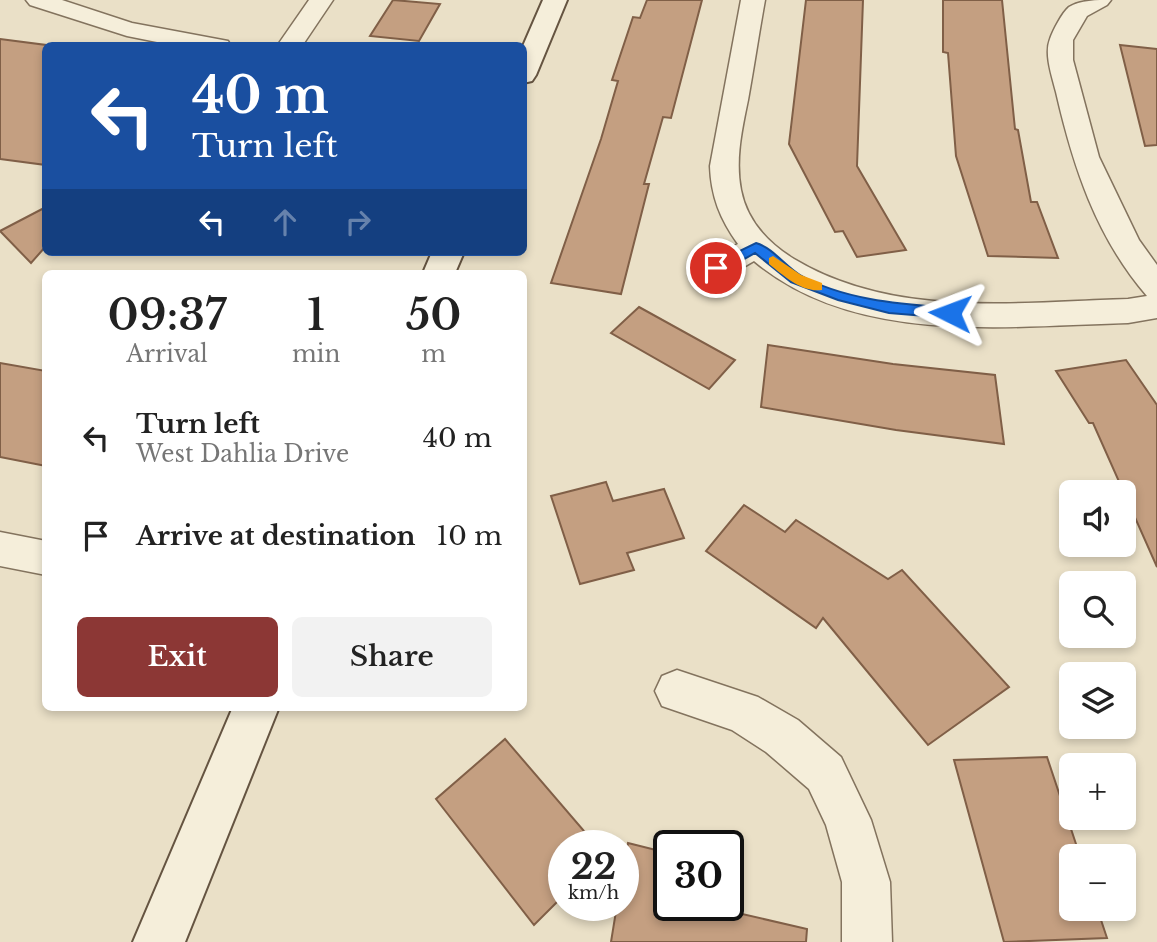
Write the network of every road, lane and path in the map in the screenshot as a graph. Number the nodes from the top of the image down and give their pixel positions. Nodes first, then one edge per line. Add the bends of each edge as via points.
1 (38, 0) edge
2 (321, 0) edge
3 (555, 0) edge
4 (753, 0) edge
5 (1099, 0) edge
6 (197, 42) edge
7 (292, 42) edge
8 (527, 66) edge
9 (756, 247) junction
10 (716, 268) dead end
11 (1157, 288) edge
12 (1157, 306) edge
13 (0, 549) edge
14 (42, 557) edge
15 (677, 691) dead end
16 (254, 711) edge
17 (159, 942) edge
18 (867, 942) edge

1 - 6 street via 127,29
2 - 7 street
3 - 8 street
4 - 9 street via 724,155 732,212
5 - 11 street via 1078,11 1061,40 1061,60 1097,187 1126,244
9 - 10 street
9 - 12 street via 796,278 889,308 1000,313 1128,311
13 - 14 street
15 - 18 street via 743,712 782,736 825,772 848,820 866,882
16 - 17 street

